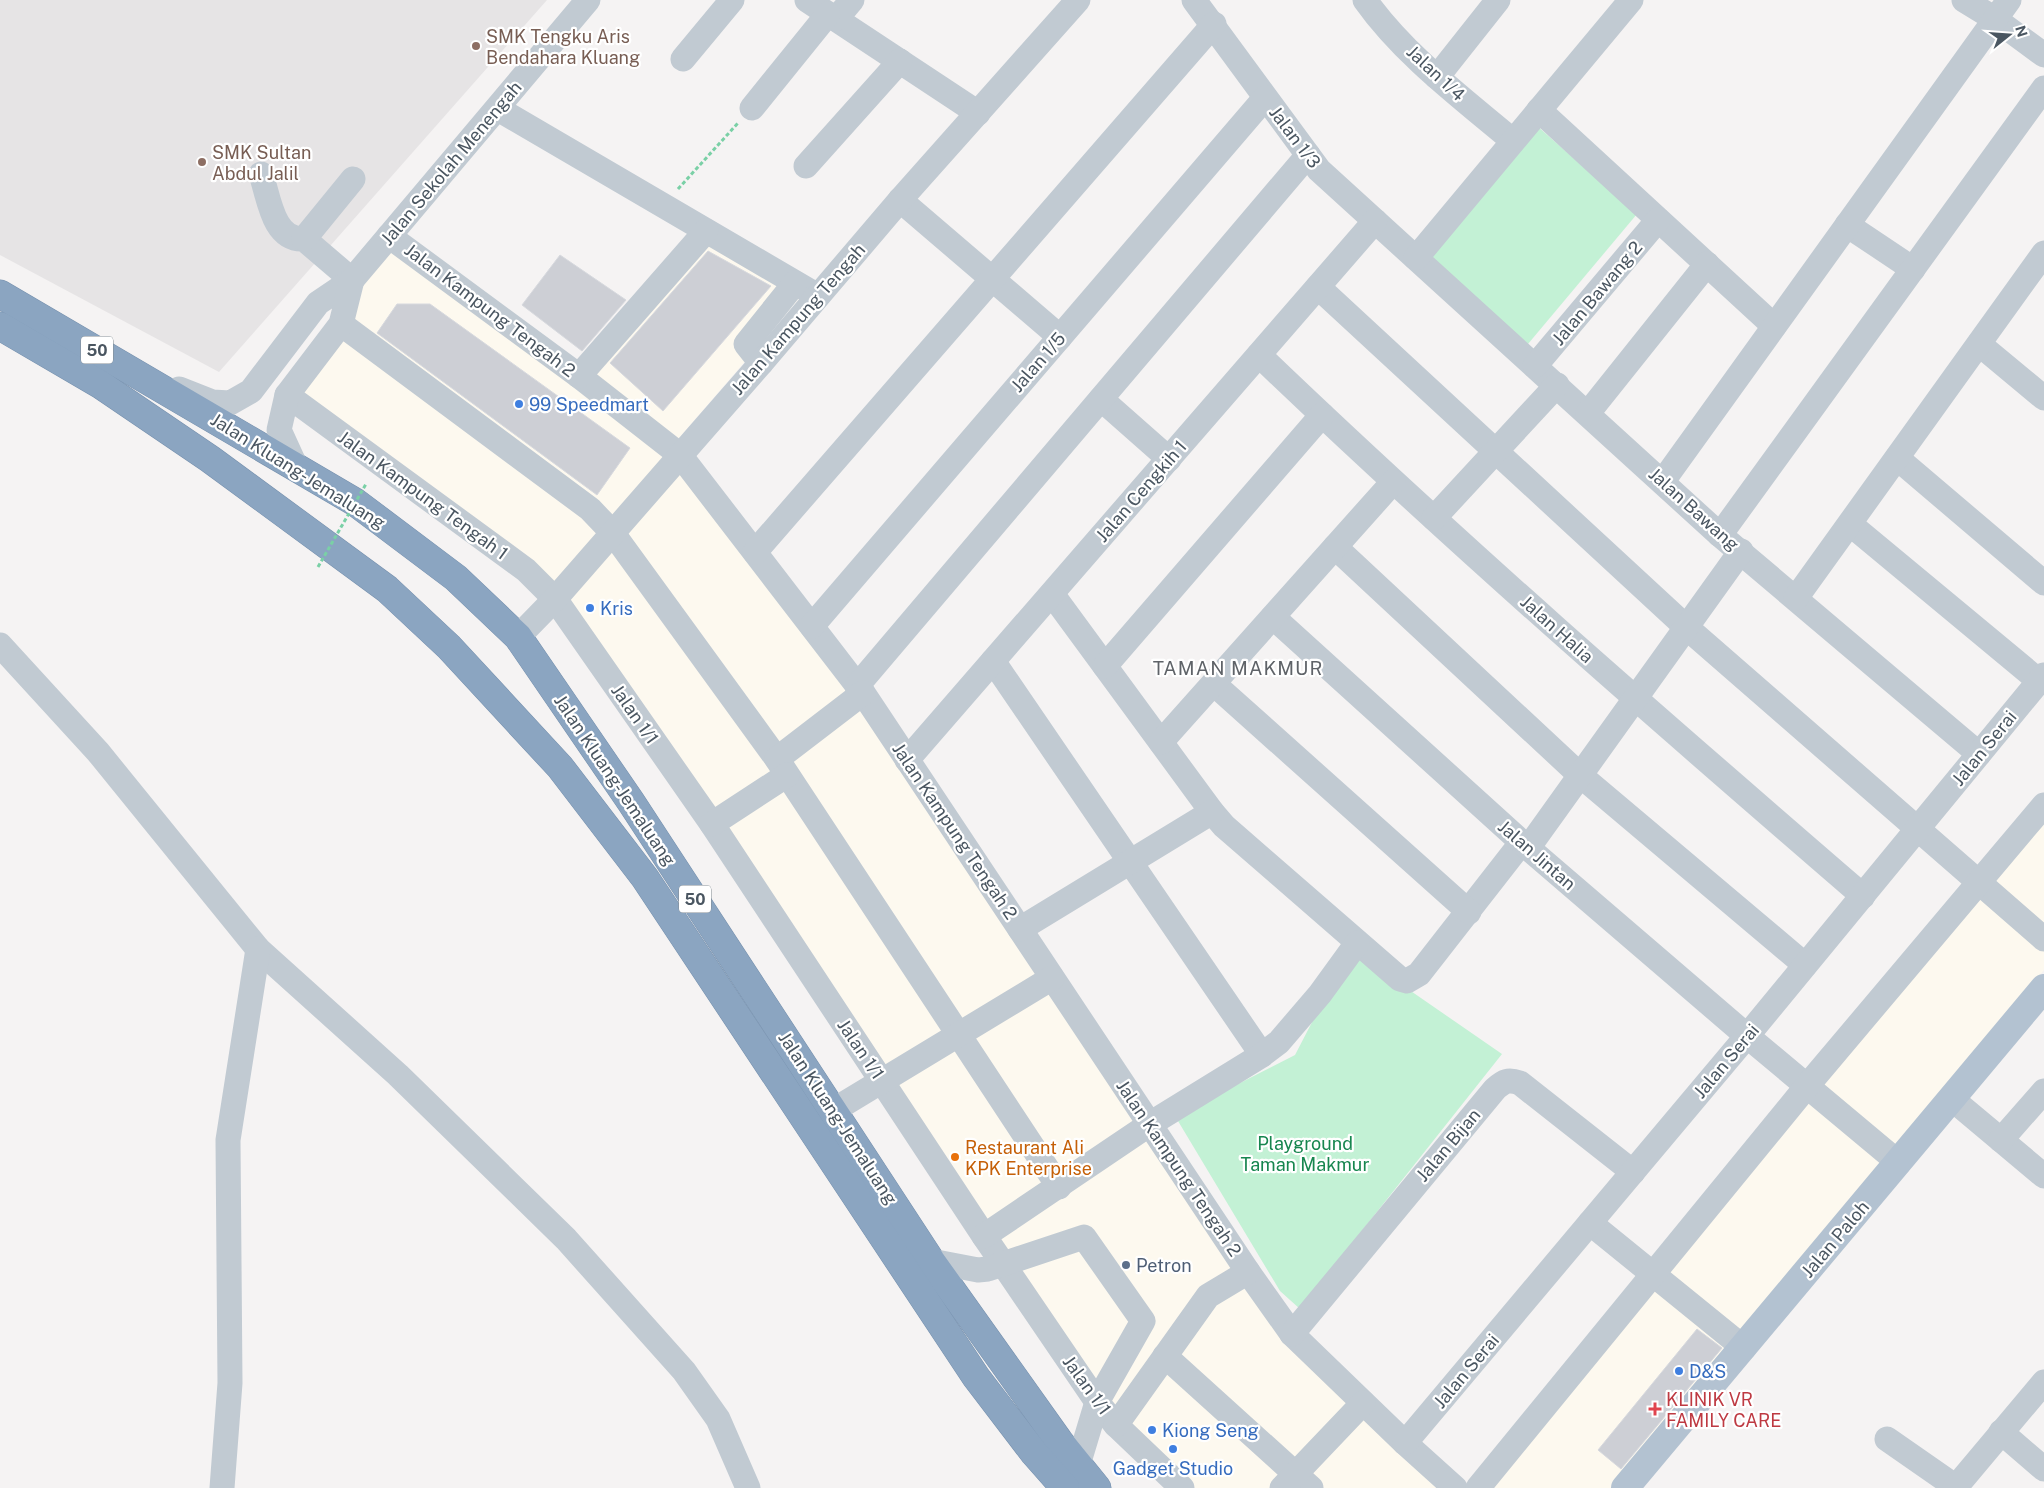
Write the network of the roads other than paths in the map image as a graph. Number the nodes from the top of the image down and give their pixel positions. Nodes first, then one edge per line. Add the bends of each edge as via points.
1 (588, 0) edge
2 (732, 0) edge
3 (807, 0) edge
4 (852, 0) edge
5 (1078, 0) edge
6 (1194, 0) edge
7 (1498, 0) edge
8 (1631, 0) edge
9 (1964, 0) edge
10 (1378, 6) edge
11 (2002, 9) edge
12 (832, 16) junction
13 (1214, 24) junction
14 (2044, 55) edge
15 (683, 58) dead end
16 (900, 61) junction
17 (1437, 77) junction
18 (2044, 88) edge
19 (1265, 98) junction
20 (752, 108) road end
21 (498, 109) junction
22 (1539, 110) junction
23 (978, 113) junction
24 (1513, 141) junction
25 (1308, 155) junction
26 (806, 166) dead end
27 (261, 174) dead end
28 (353, 179) dead end
29 (900, 200) junction
30 (1658, 220) junction
31 (1375, 221) junction
32 (1847, 225) junction
33 (706, 231) junction
34 (389, 236) junction
35 (304, 239) junction
36 (2044, 253) edge
37 (1416, 258) junction
38 (1707, 264) junction
39 (1913, 269) junction
40 (992, 279) junction
41 (352, 280) junction
42 (795, 283) junction
43 (1318, 287) junction
44 (0, 294) edge
45 (818, 296) junction
46 (340, 324) junction
47 (0, 326) edge
48 (1774, 326) junction
49 (1060, 337) junction
50 (1978, 344) junction
51 (1259, 355) junction
52 (761, 363) junction
53 (1536, 366) junction
54 (127, 368) junction
55 (578, 376) junction
56 (1557, 385) junction
57 (287, 396) junction
58 (2044, 398) edge
59 (1101, 399) junction
60 (1588, 413) junction
61 (1322, 415) junction
62 (1495, 452) junction
63 (680, 454) junction
64 (1897, 458) junction
65 (1168, 459) junction
66 (295, 466) junction
67 (1663, 481) junction
68 (1393, 482) junction
69 (1434, 518) junction
70 (1850, 524) junction
71 (612, 532) junction
72 (1720, 535) junction
73 (1335, 547) junction
74 (755, 552) junction
75 (1740, 552) junction
76 (2044, 583) edge
77 (1052, 594) junction
78 (555, 598) junction
79 (1796, 598) junction
80 (1273, 617) junction
81 (812, 626) junction
82 (1686, 627) junction
83 (518, 637) junction
84 (0, 645) edge
85 (993, 661) junction
86 (1105, 666) junction
87 (2042, 678) edge
88 (1214, 684) junction
89 (860, 689) junction
90 (1636, 700) junction
91 (1161, 742) junction
92 (1979, 754) junction
93 (907, 760) junction
94 (782, 767) junction
95 (1581, 776) junction
96 (2044, 805) edge
97 (1212, 812) junction
98 (712, 824) junction
99 (1917, 829) junction
100 (1525, 845) junction
101 (1132, 862) junction
102 (1979, 882) junction
103 (1863, 896) junction
104 (1469, 912) junction
105 (1020, 929) junction
106 (2044, 939) edge
107 (1357, 943) junction
108 (258, 950) junction
109 (1805, 965) junction
110 (1052, 978) junction
111 (2044, 988) edge
112 (959, 1034) junction
113 (1747, 1036) junction
114 (1262, 1056) junction
115 (882, 1080) junction
116 (1807, 1086) junction
117 (2044, 1091) edge
118 (1952, 1099) junction
119 (834, 1110) junction
120 (1150, 1124) junction
121 (2001, 1140) junction
122 (1900, 1163) junction
123 (1633, 1172) junction
124 (2044, 1176) edge
125 (1059, 1187) junction
126 (1590, 1223) junction
127 (984, 1236) junction
128 (931, 1261) junction
129 (1003, 1265) junction
130 (1248, 1272) junction
131 (1653, 1274) junction
132 (1292, 1334) junction
133 (1744, 1348) junction
134 (1165, 1356) junction
135 (2044, 1382) edge
136 (1097, 1402) junction
137 (1363, 1403) junction
138 (1116, 1425) junction
139 (2001, 1432) junction
140 (1887, 1439) dead end
141 (1405, 1443) junction
142 (1078, 1465) junction
143 (2044, 1469) edge
144 (1296, 1483) edge
145 (1955, 1487) edge
146 (222, 1488) edge
147 (748, 1488) edge
148 (1066, 1488) edge
149 (1097, 1488) edge
150 (1182, 1488) edge
151 (1455, 1488) edge
152 (1478, 1488) edge
153 (1625, 1488) edge

1 - 21 street, Jalan Sekolah Menengah
2 - 15 street
3 - 12 street
4 - 12 street
5 - 23 street, Jalan Kampung Tengah
6 - 13 street, Jalan 1/3
7 - 17 street
8 - 22 street
9 - 11 street
10 - 17 street, Jalan 1/4
11 - 14 street
11 - 32 street
12 - 16 street
12 - 20 street
13 - 19 street, Jalan 1/3
13 - 40 street
16 - 23 street
16 - 26 street
17 - 24 street, Jalan 1/4
18 - 39 street
19 - 25 street, Jalan 1/3
19 - 49 street, Jalan 1/5
21 - 33 street
21 - 34 street, Jalan Sekolah Menengah
22 - 24 street
22 - 30 street
23 - 29 street, Jalan Kampung Tengah
24 - 37 street
25 - 31 street, Jalan 1/3 via 1319,170
25 - 59 street
27 - 35 street via 278,226 286,236
28 - 35 street
29 - 40 street
29 - 45 street, Jalan Kampung Tengah
30 - 38 street
30 - 53 street, Jalan Bawang 2
31 - 37 street, Jalan 1/3
31 - 43 street, Jalan Cengkih 1
32 - 39 street
32 - 48 street
33 - 42 street
33 - 55 street
34 - 41 street, Jalan Sekolah Menengah
34 - 55 street, Jalan Kampung Tengah 2
35 - 41 street
36 - 50 street
37 - 53 street, Jalan Bawang
38 - 48 street
38 - 60 street
39 - 72 street
40 - 49 street
40 - 74 street
41 - 46 street, Jalan Sekolah Menengah
41 - 54 street, Jalan Sekolah Menengah via 318,303 251,391 230,403 212,402
42 - 45 street
42 - 52 street via 746,344
43 - 51 street, Jalan Cengkih 1
43 - 62 street
44 - 54 highway, Jalan Kluang-Jemaluang / 50
45 - 52 street, Jalan Kampung Tengah
46 - 57 street, Jalan Sekolah Menengah
46 - 71 street via 590,509
47 - 148 highway, Jalan Kluang-Jemaluang / 50 via 147,414 387,589 449,646 560,767 645,878 976,1377 1034,1453
48 - 67 street
49 - 81 street, Jalan 1/5
50 - 58 street
50 - 64 street
51 - 61 street, Jalan Halia
51 - 65 street, Jalan Cengkih 1
52 - 63 street, Jalan Kampung Tengah
53 - 56 street, Jalan Bawang
54 - 66 highway, Jalan Kluang-Jemaluang / 50
55 - 63 street, Jalan Kampung Tengah 2
56 - 60 street, Jalan Bawang
56 - 62 street
57 - 66 street, Jalan Sekolah Menengah via 279,430
57 - 78 street, Jalan Kampung Tengah 1 via 526,570
59 - 65 street
59 - 89 street
60 - 67 street, Jalan Bawang
61 - 68 street, Jalan Halia
61 - 86 street
62 - 69 street
62 - 82 street
63 - 71 street, Jalan Kampung Tengah
63 - 74 street, Jalan Kampung Tengah 2
64 - 70 street
64 - 76 street
65 - 77 street, Jalan Cengkih 1
66 - 83 highway, Jalan Kluang-Jemaluang / 50 via 355,502 456,578
67 - 72 street, Jalan Bawang
68 - 69 street, Jalan Halia
68 - 73 street
69 - 90 street, Jalan Halia
70 - 79 street
70 - 87 street
71 - 78 street, Jalan Kampung Tengah
71 - 94 street
72 - 75 street, Jalan Bawang
73 - 80 street
73 - 95 street
74 - 81 street, Jalan Kampung Tengah 2
75 - 79 street, Jalan Bawang
75 - 82 street
77 - 85 street, Jalan Cengkih 1
77 - 86 street
78 - 83 street, Jalan Kampung Tengah
78 - 98 street, Jalan 1/1
79 - 92 street, Jalan Bawang
80 - 88 street
80 - 100 street, Jalan Jintan
81 - 89 street, Jalan Kampung Tengah 2
82 - 90 street
82 - 99 street
83 - 119 highway, Jalan Kluang-Jemaluang / 50
84 - 108 street via 98,752
85 - 93 street, Jalan Cengkih 1
85 - 101 street
86 - 91 street
87 - 92 street, Jalan Serai
88 - 91 street
88 - 104 street
89 - 93 street, Jalan Kampung Tengah 2
89 - 94 street
90 - 95 street
90 - 103 street, Jalan Halia
91 - 97 street
92 - 99 street, Jalan Serai
93 - 105 street, Jalan Kampung Tengah 2
94 - 98 street
94 - 112 street
95 - 100 street
95 - 109 street
96 - 102 street
97 - 101 street
97 - 107 street
98 - 115 street, Jalan 1/1
99 - 102 street
99 - 103 street, Jalan Serai
100 - 104 street
100 - 113 street, Jalan Jintan
101 - 105 street
101 - 114 street
102 - 106 street
102 - 116 street
103 - 109 street, Jalan Serai
104 - 107 street via 1419,974 1407,981 1394,975
105 - 110 street, Jalan Kampung Tengah 2
107 - 114 street via 1280,1042
108 - 146 street via 228,1140 230,1383
108 - 147 street via 398,1075 573,1246 684,1372 718,1419
109 - 113 street, Jalan Serai
110 - 112 street
110 - 120 street, Jalan Kampung Tengah 2
111 - 118 main road, Jalan Paloh
112 - 115 street
112 - 125 street
113 - 116 street, Jalan Jintan
113 - 123 street, Jalan Serai
114 - 120 street
115 - 119 street
115 - 127 street, Jalan 1/1
116 - 122 street, Jalan Jintan
116 - 131 street
117 - 121 street
118 - 121 street
118 - 122 main road, Jalan Paloh
119 - 128 highway, Jalan Kluang-Jemaluang / 50
120 - 125 street
120 - 130 street, Jalan Kampung Tengah 2
121 - 124 street
122 - 133 main road, Jalan Paloh
123 - 126 street, Jalan Serai
123 - 132 street, Jalan Bijan via 1520,1083 1504,1081 1494,1089
125 - 127 street
126 - 131 street
126 - 141 street, Jalan Serai
127 - 129 street, Jalan 1/1
128 - 129 street via 978,1270
128 - 142 highway, Jalan Kluang-Jemaluang / 50
129 - 136 street, Jalan 1/1
129 - 136 street via 1084,1237 1143,1322
130 - 132 street, Jalan Kampung Tengah 2
130 - 134 street via 1208,1296
131 - 133 street
131 - 152 street
132 - 137 street, Jalan Kampung Tengah 2
133 - 153 main road, Jalan Paloh
134 - 138 street
134 - 144 street
135 - 139 street
136 - 138 street, Jalan 1/1
136 - 142 street
137 - 141 street, Jalan Kampung Tengah 2
137 - 144 street
138 - 150 street, Jalan 1/1
139 - 143 street
139 - 145 street
140 - 145 street
141 - 151 street, Jalan Kampung Tengah 2
142 - 149 highway, Jalan Kluang-Jemaluang / 50

